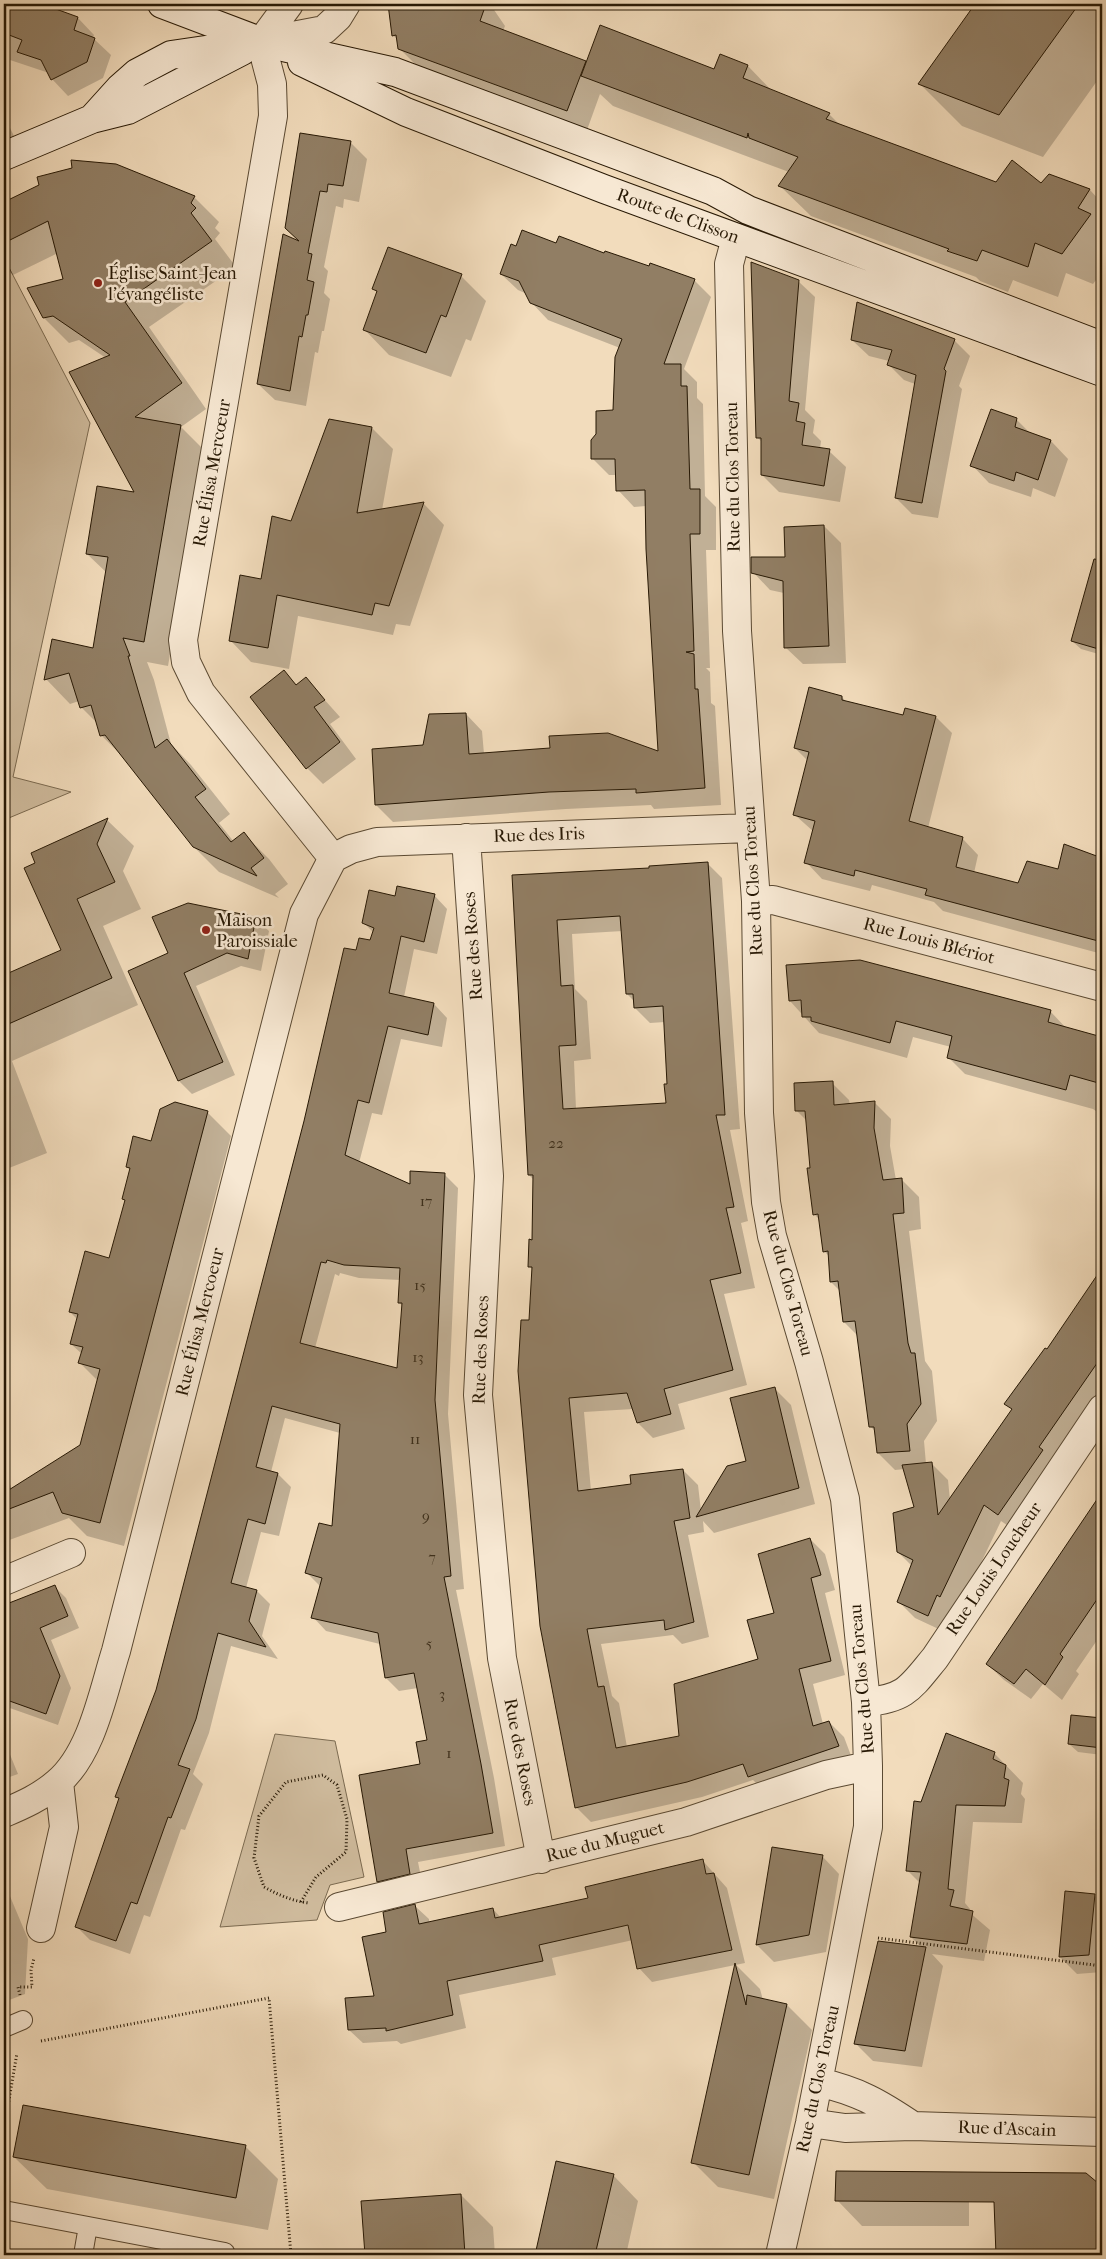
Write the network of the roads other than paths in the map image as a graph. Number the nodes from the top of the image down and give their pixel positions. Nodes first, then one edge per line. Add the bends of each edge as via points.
1 (162, 4) edge
2 (289, 4) edge
3 (346, 4) edge
4 (261, 42) junction
5 (4, 156) edge
6 (748, 210) junction
7 (736, 238) junction
8 (1102, 346) edge
9 (1102, 372) edge
10 (750, 828) junction
11 (466, 838) junction
12 (332, 858) junction
13 (756, 901) junction
14 (1102, 987) edge
15 (1102, 1409) edge
16 (71, 1553) dead end
17 (4, 1581) edge
18 (866, 1702) junction
19 (868, 1766) junction
20 (59, 1782) junction
21 (4, 1813) edge
22 (541, 1859) junction
23 (339, 1907) road end
24 (41, 1928) dead end
25 (23, 2020) dead end
26 (4, 2028) edge
27 (818, 2082) junction
28 (810, 2123) junction
29 (913, 2126) junction
30 (1102, 2132) edge
31 (4, 2210) edge
32 (88, 2226) junction
33 (225, 2252) road end
34 (83, 2255) edge
35 (780, 2255) edge

1 - 4 street, Route de Clisson
2 - 4 street
3 - 4 street via 324,30
4 - 5 street via 171,55 137,73 92,119
4 - 6 street, Route de Clisson via 395,72 713,191
4 - 7 street, Route de Clisson via 406,112
4 - 12 street, Rue Élisa Mercœur via 272,84 272,116 183,640 186,662 201,693
6 - 7 street, Rue du Clos Toreau
6 - 8 street, Route de Clisson
7 - 9 street, Route de Clisson
7 - 10 street, Rue du Clos Toreau via 729,264 736,631
10 - 11 street, Rue des Iris
10 - 13 street, Rue du Clos Toreau
11 - 12 street, Rue des Iris via 376,842
11 - 22 street, Rue des Roses via 489,1176 478,1395 502,1658
12 - 20 street, Rue Élisa Mercoeur via 304,914 116,1651 91,1731 76,1762
13 - 14 street, Rue Louis Blériot via 781,902
13 - 18 street, Rue du Clos Toreau via 759,1113 766,1202 772,1236 845,1499
15 - 18 street, Rue Louis Loucheur via 935,1658 913,1685 898,1696
16 - 17 street
18 - 19 street, Rue du Clos Toreau
19 - 22 street, Rue du Muguet via 826,1775 686,1822
19 - 27 street, Rue du Clos Toreau via 868,1827
20 - 21 street, Rue Élisa Mercoeur via 35,1800
20 - 24 street via 64,1827
22 - 23 street, Rue du Muguet
25 - 26 lane
27 - 28 street, Rue du Clos Toreau
27 - 29 street via 851,2090
28 - 29 street, Rue d'Ascain via 845,2128
28 - 35 street, Rue du Clos Toreau
29 - 30 street, Rue d'Ascain
31 - 32 lane
32 - 33 lane
32 - 34 lane

